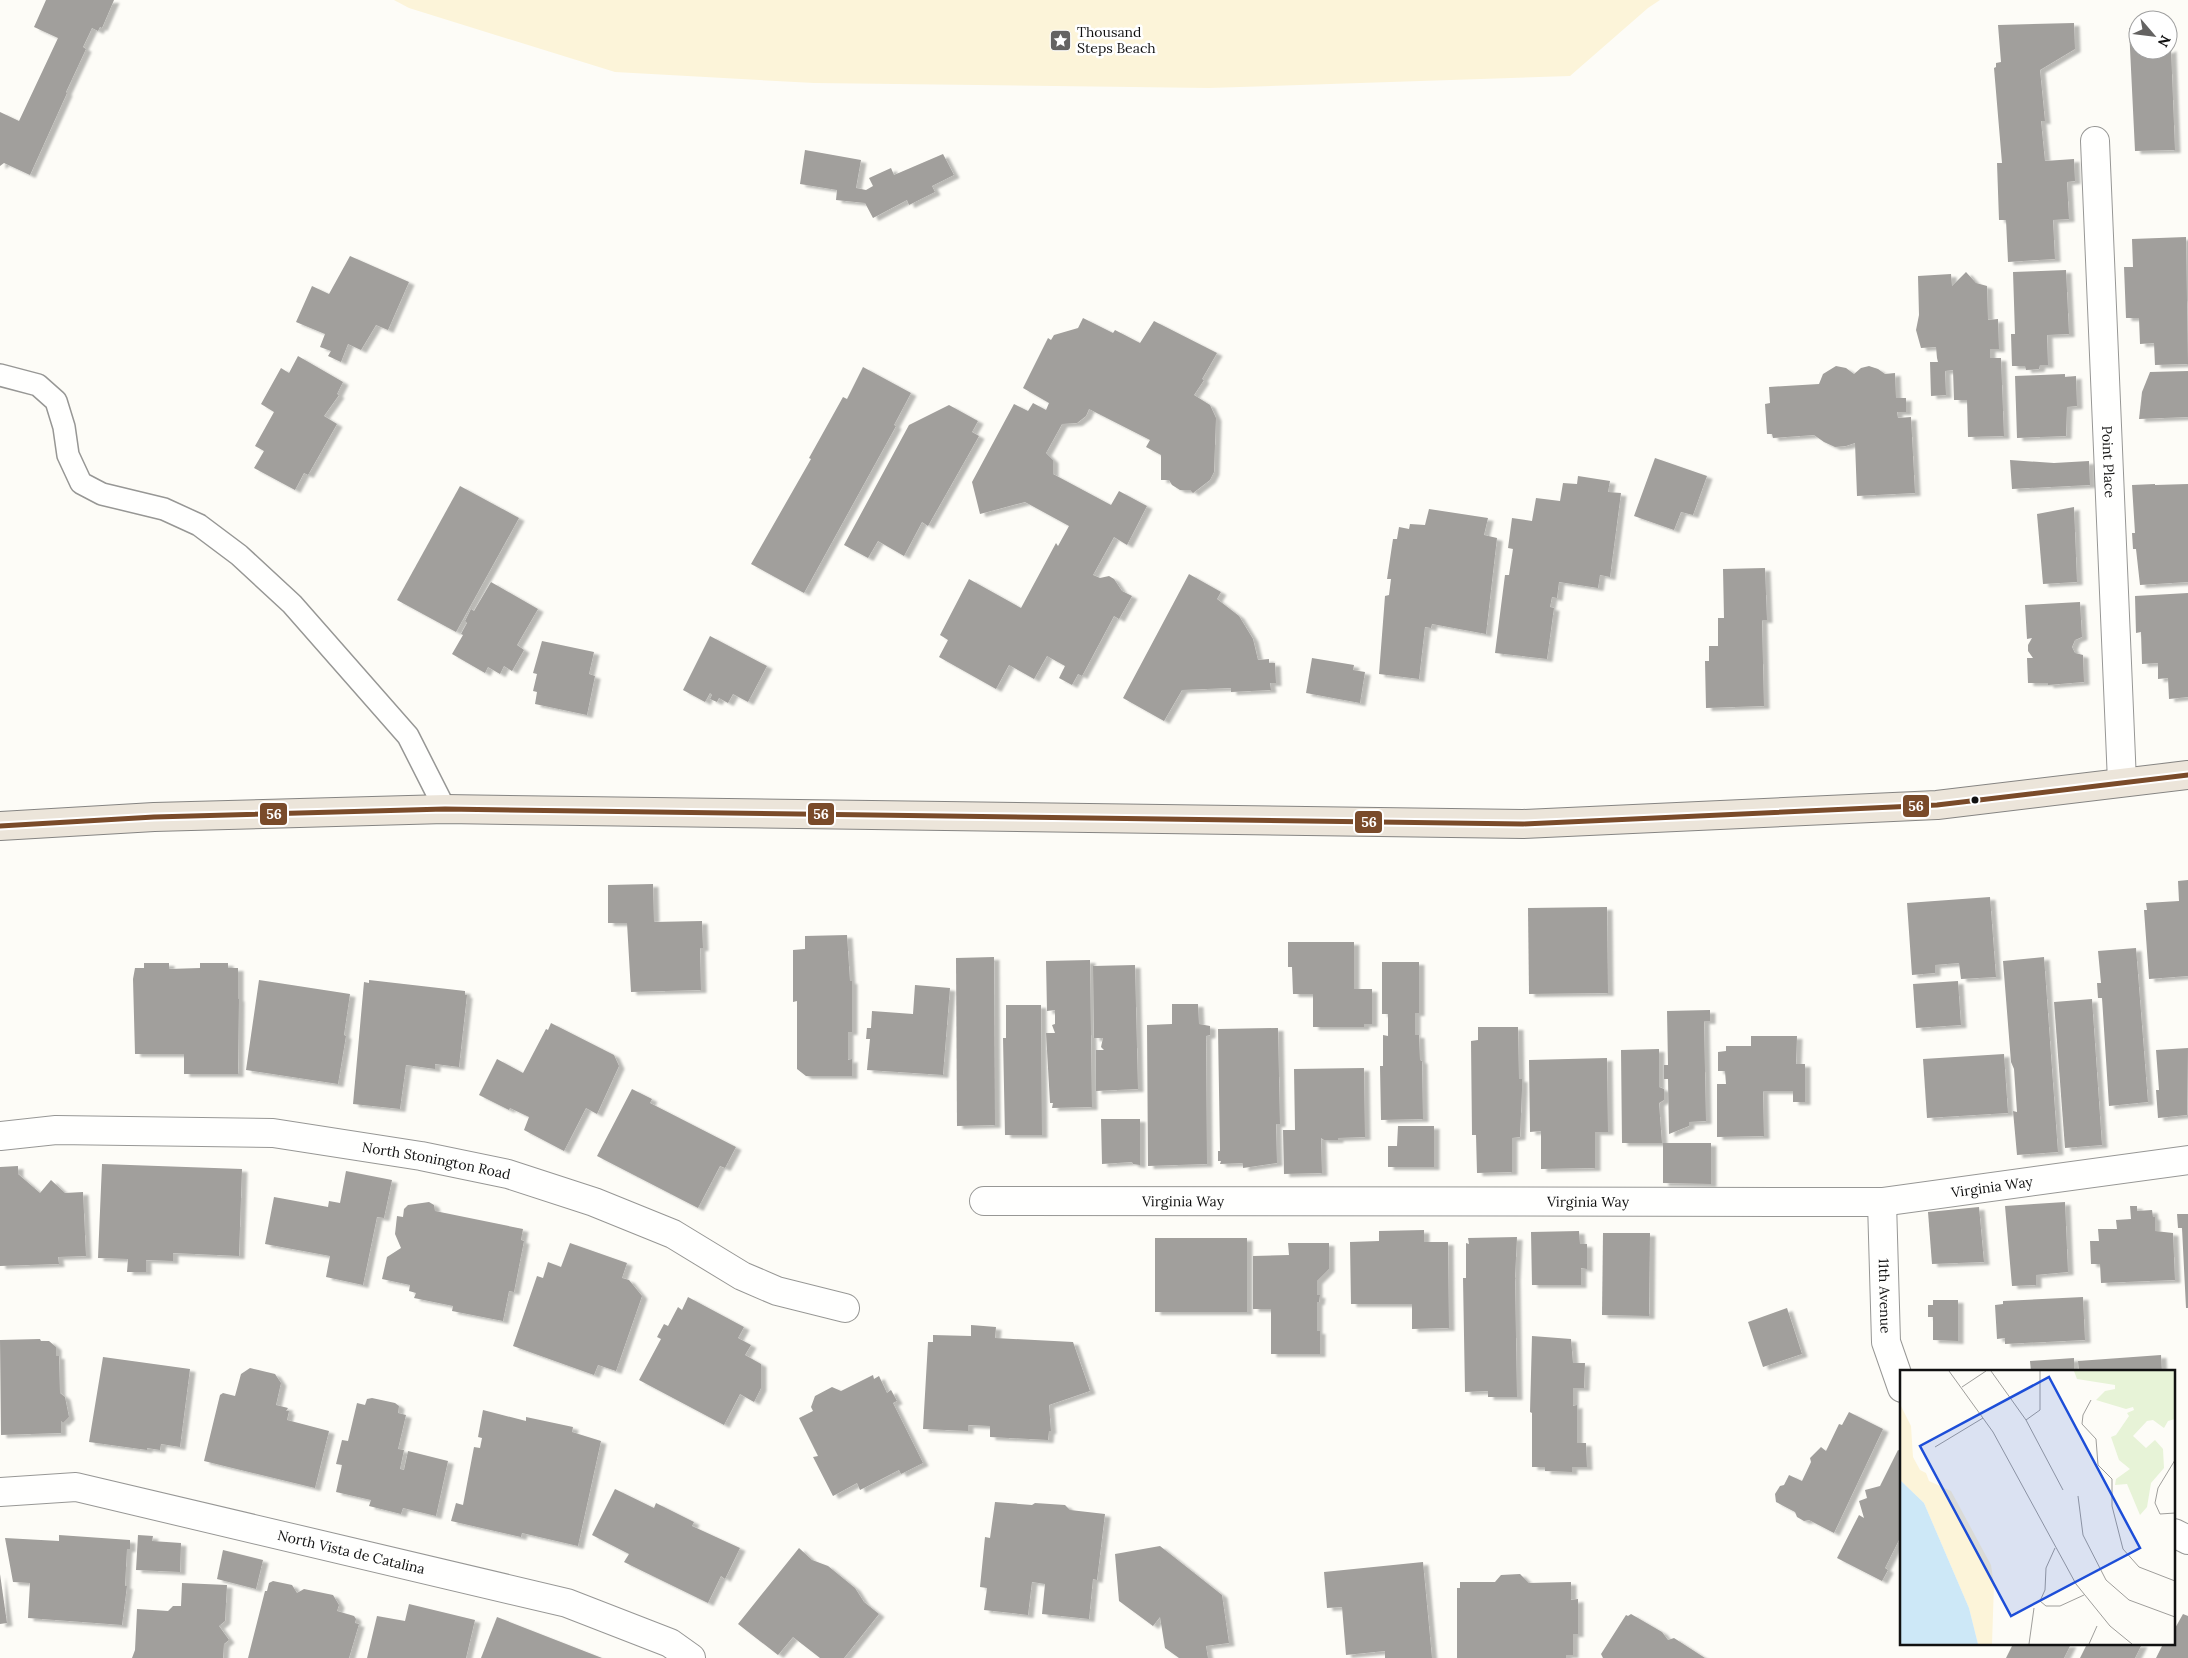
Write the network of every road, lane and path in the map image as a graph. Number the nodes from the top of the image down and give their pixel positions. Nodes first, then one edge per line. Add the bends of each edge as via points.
1 (2095, 141) dead end
2 (0, 374) edge
3 (2188, 775) edge
4 (2122, 782) junction
5 (445, 809) junction
6 (0, 826) edge
7 (0, 1136) edge
8 (2188, 1160) edge
9 (984, 1201) dead end
10 (1882, 1202) junction
11 (846, 1308) dead end
12 (1900, 1382) edge
13 (0, 1492) edge
14 (2176, 1534) edge
15 (2188, 1540) edge
16 (691, 1658) edge

1 - 4 street, Point Place
2 - 5 lane via 38,385 56,400 68,455 81,483 102,494 164,508 200,526 239,555 292,604 408,736
3 - 4 highway
4 - 5 highway via 1937,805 1523,824
5 - 6 highway via 154,817
7 - 11 street, North Stonington Road via 56,1130 273,1133 421,1156 508,1174 594,1202 673,1234 742,1276 777,1291
8 - 10 street, Virginia Way
9 - 10 street, Virginia Way
10 - 12 street, 11th Avenue via 1886,1342
13 - 16 street, North Vista de Catalina via 76,1487 567,1603 670,1643
14 - 15 street

